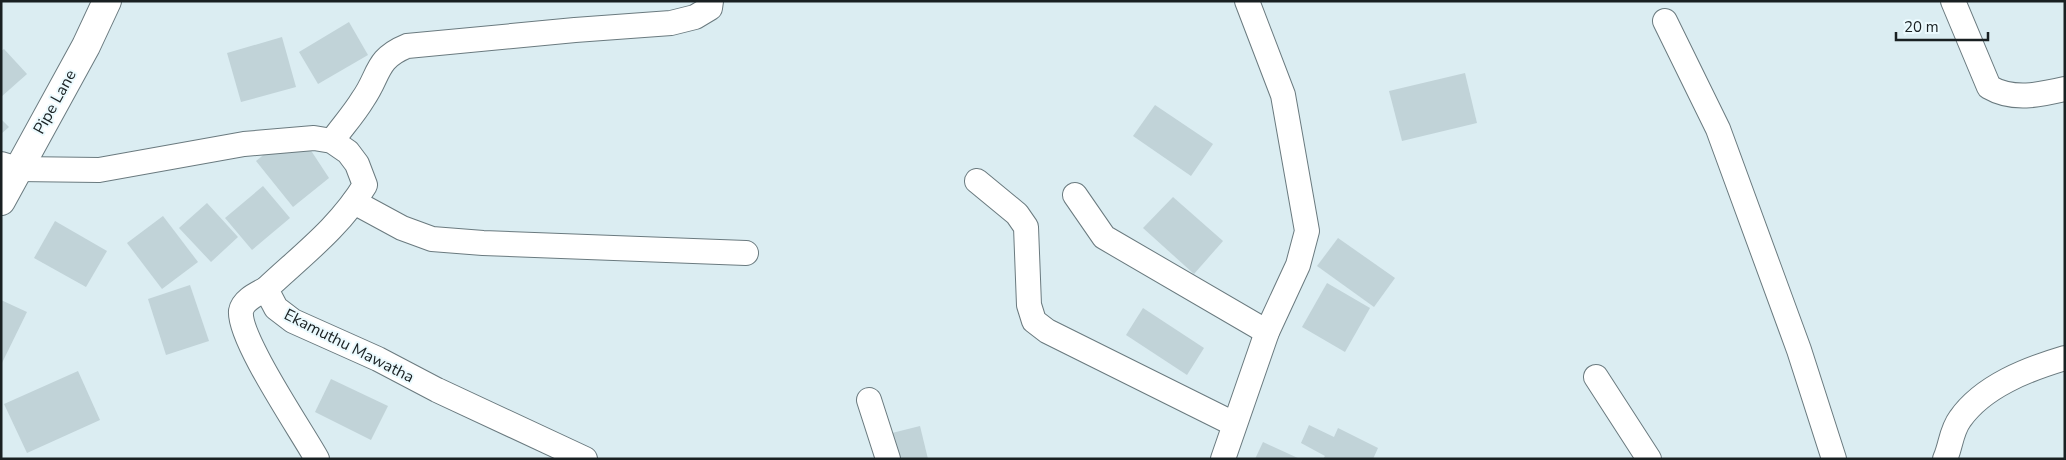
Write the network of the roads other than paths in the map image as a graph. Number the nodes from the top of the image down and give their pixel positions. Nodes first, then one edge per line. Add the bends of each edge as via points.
1 (107, 1) edge
2 (711, 1) edge
3 (1246, 1) edge
4 (1953, 1) edge
5 (1666, 21) dead end
6 (2065, 89) edge
7 (332, 141) junction
8 (10, 166) edge
9 (978, 181) dead end
10 (1075, 195) dead end
11 (1, 201) edge
12 (354, 202) junction
13 (746, 253) dead end
14 (266, 289) junction
15 (1267, 332) junction
16 (2065, 358) edge
17 (1596, 377) dead end
18 (869, 400) dead end
19 (1234, 424) junction
20 (317, 459) edge
21 (585, 459) edge
22 (888, 459) edge
23 (1224, 459) edge
24 (1648, 459) edge
25 (1834, 459) edge
26 (1945, 459) edge

1 - 8 street, Pipe Lane via 86,46
2 - 7 street via 710,8 695,17 671,23 407,46 393,52 381,64 364,98
3 - 15 street via 1283,95 1307,231 1298,265
4 - 6 street via 1989,87 2001,94 2016,96
5 - 25 street via 1718,129 1799,350
7 - 8 street via 314,138 244,144 99,170
7 - 12 street via 348,152 362,176 365,185
8 - 11 street, Pipe Lane
9 - 19 street via 1017,214 1026,227 1029,305 1034,321 1047,331
10 - 15 street via 1104,237
12 - 13 street via 402,228 432,239
12 - 14 street via 309,252
14 - 20 street via 249,299 241,309 242,325 252,348
14 - 21 street, Ekamuthu Mawatha via 276,308 293,321
15 - 19 street
16 - 26 street via 2036,366 1986,393 1959,420
17 - 24 street
18 - 22 street
19 - 23 street

